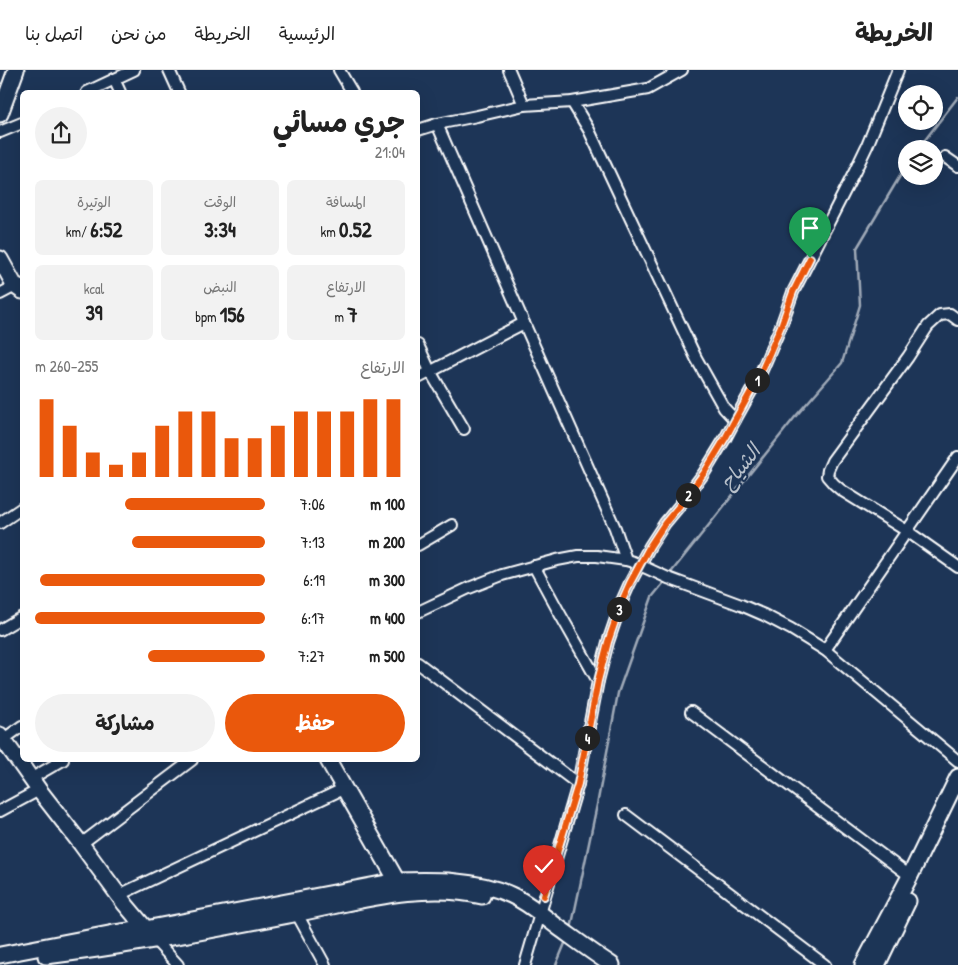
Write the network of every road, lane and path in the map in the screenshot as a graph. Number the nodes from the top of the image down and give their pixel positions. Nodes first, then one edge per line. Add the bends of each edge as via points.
1 (134, 70) edge
2 (169, 70) edge
3 (339, 70) edge
4 (509, 70) edge
5 (682, 70) edge
6 (898, 70) edge
7 (18, 72) edge
8 (114, 79) junction
9 (91, 90) edge
10 (119, 90) edge
11 (178, 90) edge
12 (351, 90) edge
13 (572, 102) junction
14 (524, 105) junction
15 (0, 114) edge
16 (20, 124) edge
17 (437, 124) junction
18 (420, 129) edge
19 (0, 132) edge
20 (945, 157) dead end
21 (958, 166) edge
22 (0, 259) edge
23 (20, 287) edge
24 (0, 294) edge
25 (958, 320) edge
26 (524, 323) junction
27 (420, 349) edge
28 (430, 371) junction
29 (420, 377) edge
30 (735, 420) junction
31 (464, 429) dead end
32 (958, 457) edge
33 (20, 509) edge
34 (0, 523) edge
35 (452, 525) dead end
36 (907, 531) junction
37 (420, 544) edge
38 (626, 560) junction
39 (639, 564) junction
40 (534, 566) junction
41 (958, 567) edge
42 (420, 611) edge
43 (20, 618) edge
44 (0, 630) edge
45 (825, 650) junction
46 (420, 665) edge
47 (598, 681) junction
48 (691, 712) dead end
49 (20, 727) edge
50 (2, 737) edge
51 (958, 761) edge
52 (20, 762) edge
53 (20, 762) edge
54 (61, 762) edge
55 (189, 762) edge
56 (329, 762) edge
57 (958, 777) edge
58 (36, 784) junction
59 (578, 784) junction
60 (345, 788) junction
61 (958, 800) edge
62 (0, 811) edge
63 (626, 816) dead end
64 (81, 844) junction
65 (910, 876) junction
66 (399, 887) junction
67 (122, 899) junction
68 (296, 914) junction
69 (545, 922) junction
70 (114, 933) junction
71 (150, 934) junction
72 (574, 944) junction
73 (0, 955) edge
74 (0, 963) edge
75 (178, 965) edge
76 (325, 965) edge
77 (525, 965) edge
78 (596, 965) edge
79 (612, 965) edge
80 (825, 965) edge
81 (863, 965) edge
82 (877, 965) edge

1 - 8 street
2 - 11 street
3 - 12 street
4 - 14 street
5 - 13 street via 648,88
6 - 30 street via 856,171 793,292 759,377
7 - 15 main road
8 - 9 street
8 - 10 street
13 - 14 street
13 - 30 street via 589,130 696,358 724,408
14 - 17 street
16 - 19 street
17 - 18 street
17 - 26 street
20 - 21 street
22 - 23 main road
23 - 24 street
25 - 36 street via 950,314 940,315 928,326 828,470 834,484
26 - 28 street
26 - 38 street via 615,528
27 - 28 street
28 - 29 street
28 - 31 street
30 - 39 street via 704,473 665,523
32 - 36 street
33 - 34 street
35 - 37 street
36 - 41 street
36 - 45 street
38 - 39 street
38 - 40 street via 578,556
39 - 45 street via 764,615
39 - 47 street via 622,601
40 - 42 street via 469,588
40 - 47 street
43 - 44 street
45 - 51 street
46 - 59 street
47 - 59 street
48 - 65 street
49 - 50 street
50 - 53 main road
52 - 58 main road
54 - 58 street
55 - 64 street
56 - 60 main road
57 - 65 main road
58 - 62 street
58 - 64 main road
59 - 69 street
60 - 66 main road
60 - 67 street
61 - 82 main road
63 - 80 street
64 - 67 main road
65 - 81 main road
66 - 68 main road
66 - 69 main road via 495,899
66 - 71 main road
67 - 70 main road via 123,914
67 - 71 main road
68 - 71 main road
68 - 76 street
69 - 72 main road
69 - 77 street
70 - 71 main road
70 - 73 main road
71 - 74 main road
71 - 75 street
72 - 78 main road
72 - 79 main road

